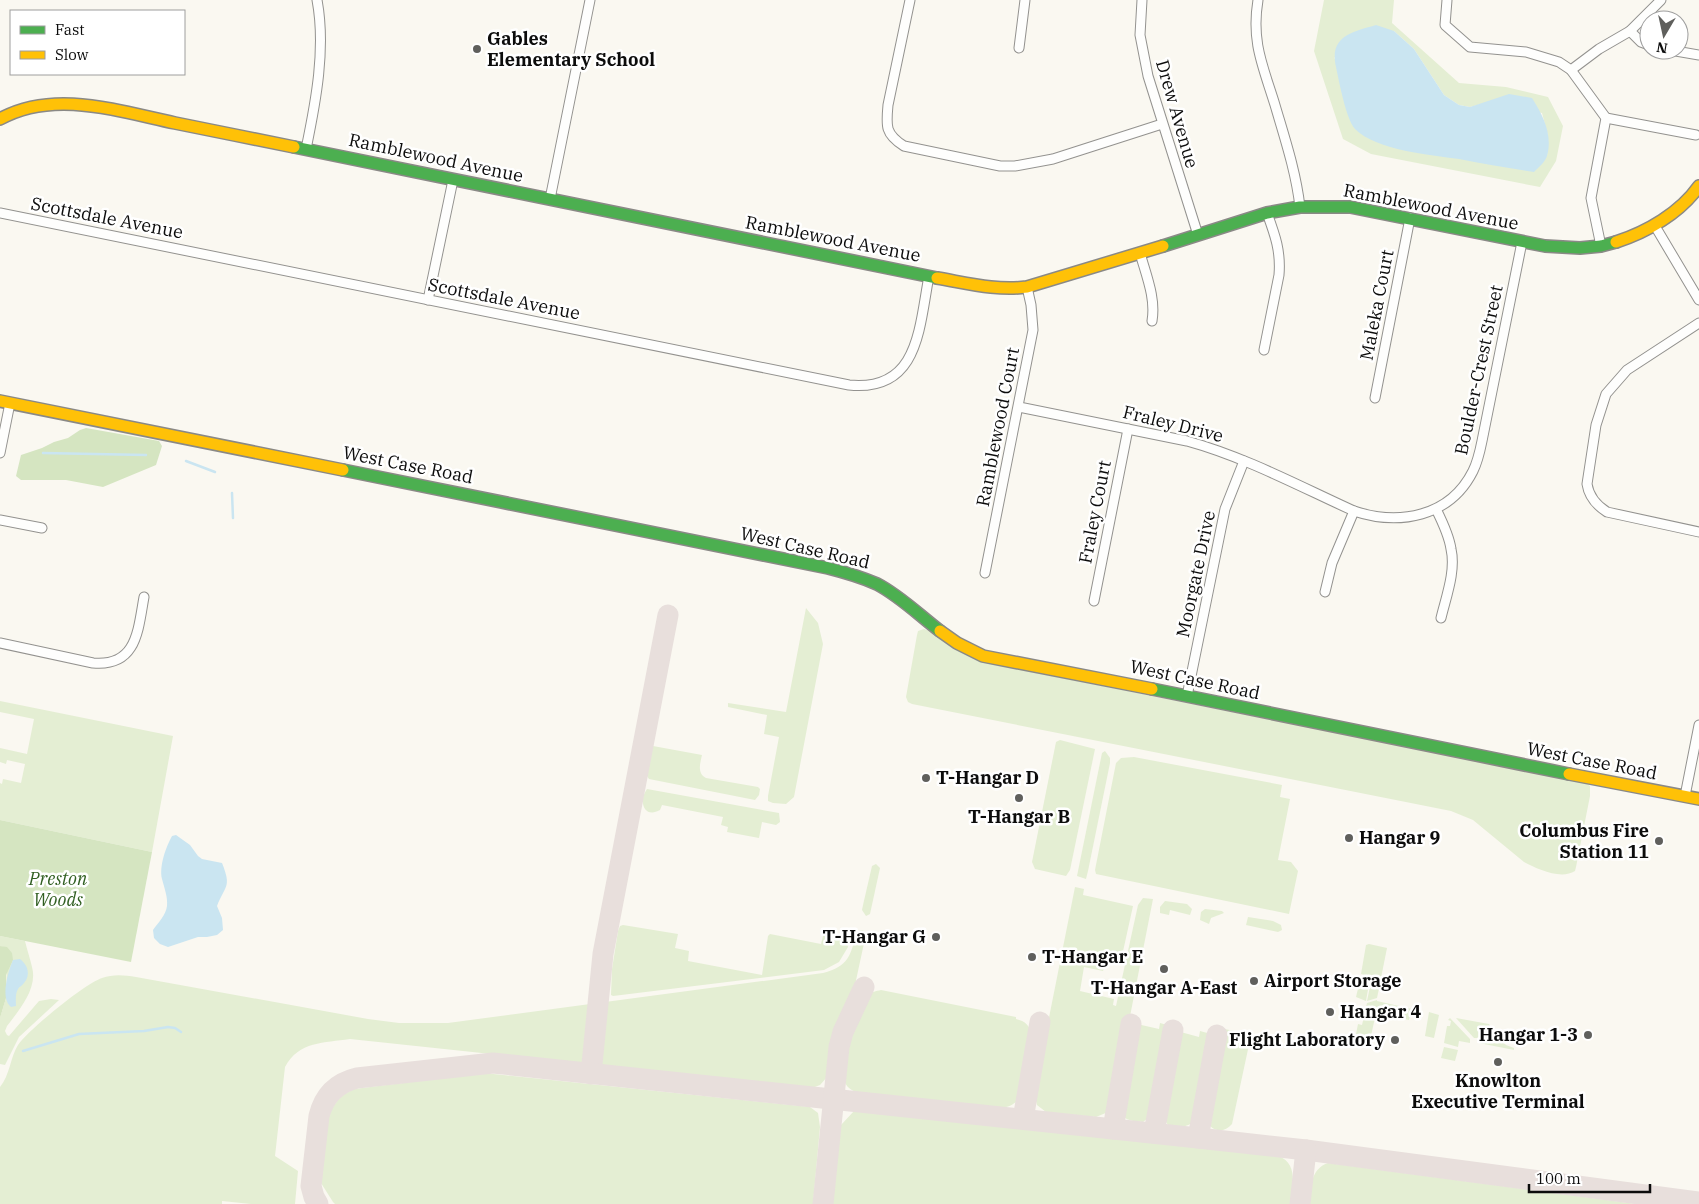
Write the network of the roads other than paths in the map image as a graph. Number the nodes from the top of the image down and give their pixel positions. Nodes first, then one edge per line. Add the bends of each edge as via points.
1 (317, 0) edge
2 (590, 0) edge
3 (910, 0) edge
4 (1025, 0) edge
5 (1142, 0) edge
6 (1258, 0) edge
7 (1447, 0) edge
8 (1659, 0) edge
9 (1630, 31) junction
10 (1639, 40) edge
11 (1019, 48) dead end
12 (1571, 70) junction
13 (1606, 118) junction
14 (0, 119) edge
15 (1162, 124) junction
16 (1696, 134) dead end
17 (306, 149) junction
18 (453, 180) junction
19 (1699, 186) edge
20 (550, 199) junction
21 (1300, 207) junction
22 (0, 213) edge
23 (1267, 213) junction
24 (1410, 218) junction
25 (1655, 226) junction
26 (1198, 235) junction
27 (1522, 242) junction
28 (1601, 246) junction
29 (1140, 253) junction
30 (929, 276) junction
31 (1027, 287) junction
32 (428, 300) junction
33 (1699, 300) edge
34 (1152, 321) dead end
35 (1699, 323) edge
36 (1264, 350) dead end
37 (1375, 398) dead end
38 (5, 402) edge
39 (1019, 407) junction
40 (1128, 429) junction
41 (0, 453) edge
42 (1244, 461) junction
43 (1436, 509) junction
44 (1354, 511) junction
45 (1368, 516) joint
46 (0, 520) edge
47 (42, 528) dead end
48 (1699, 532) edge
49 (985, 573) dead end
50 (1325, 592) dead end
51 (144, 597) dead end
52 (1094, 601) dead end
53 (1441, 618) dead end
54 (0, 643) edge
55 (1187, 696) junction
56 (1699, 725) edge
57 (1684, 796) junction
58 (1699, 799) edge

1 - 17 street via 320,17 319,72
2 - 20 street
3 - 15 street via 886,123 894,139 910,148 1000,166 1015,166 1053,159
4 - 11 street
5 - 15 street, Drew Avenue via 1140,35
6 - 21 street via 1255,22 1257,46 1289,150
7 - 12 street via 1445,24 1470,47 1526,52 1559,62
8 - 9 street
9 - 10 street
9 - 12 street
12 - 13 street
13 - 16 street
13 - 28 street via 1591,198
14 - 17 street, Ramblewood Avenue via 45,103 68,103
15 - 26 street, Drew Avenue
17 - 18 street, Ramblewood Avenue
18 - 20 street, Ramblewood Avenue
18 - 32 street
19 - 25 street, Ramblewood Avenue via 1692,196
20 - 30 street, Ramblewood Avenue
21 - 23 street, Ramblewood Avenue
21 - 24 street, Ramblewood Avenue via 1350,207
22 - 32 street, Scottsdale Avenue
23 - 26 street, Ramblewood Avenue
23 - 36 street via 1280,252 1280,264
24 - 27 street, Ramblewood Avenue
24 - 37 street, Maleka Court
25 - 28 street, Ramblewood Avenue
25 - 33 street
26 - 29 street, Ramblewood Avenue
27 - 28 street, Ramblewood Avenue via 1580,248
27 - 43 street, Boulder-Crest Street via 1479,454 1466,481
29 - 31 street, Ramblewood Avenue
29 - 34 street via 1153,300
30 - 31 street, Ramblewood Avenue via 993,288
30 - 32 street, Scottsdale Avenue via 911,356 895,375 885,381 861,386
31 - 39 street, Ramblewood Court via 1033,330
35 - 48 street via 1627,370 1606,394 1596,425 1587,484 1591,496 1601,508 1615,515
38 - 41 street
38 - 55 street, West Case Road via 828,568 883,587 947,638 973,652
39 - 40 street, Fraley Drive
39 - 49 street, Ramblewood Court
40 - 42 street, Fraley Drive via 1187,441
40 - 52 street, Fraley Court
42 - 44 street, Fraley Drive
42 - 55 street, Moorgate Drive via 1226,509
43 - 45 street, Boulder-Crest Street via 1400,518
43 - 53 street via 1452,550
44 - 45 street, Fraley Drive
44 - 50 street via 1332,562
46 - 47 street
51 - 54 street via 133,645 112,662 93,663
55 - 57 street, West Case Road
56 - 57 street
57 - 58 street, West Case Road

